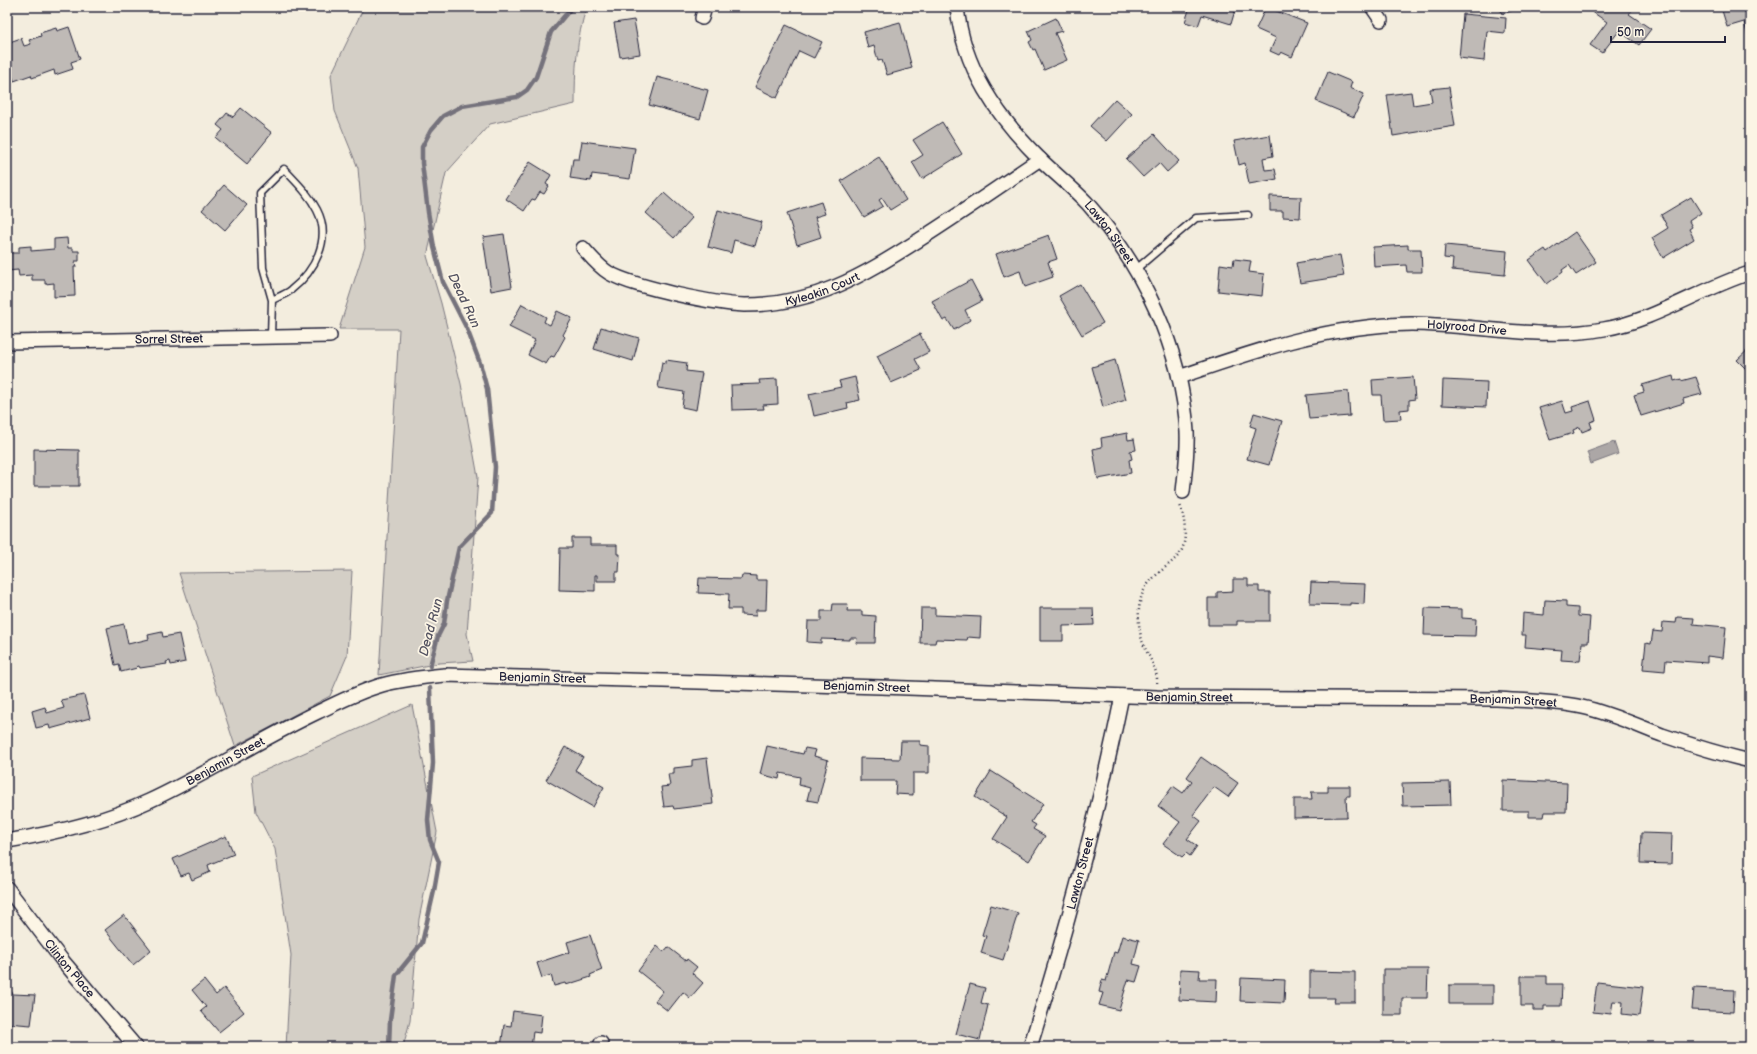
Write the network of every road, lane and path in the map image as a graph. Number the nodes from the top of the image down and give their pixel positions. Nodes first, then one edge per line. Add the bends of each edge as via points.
1 (957, 7) edge
2 (1372, 7) edge
3 (1381, 20) dead end
4 (1040, 159) junction
5 (1248, 215) dead end
6 (583, 248) dead end
7 (1135, 270) junction
8 (1750, 273) edge
9 (272, 300) junction
10 (330, 336) dead end
11 (271, 337) junction
12 (7, 342) edge
13 (1179, 377) junction
14 (1183, 492) joint
15 (1122, 696) junction
16 (1157, 698) junction
17 (1750, 761) edge
18 (7, 841) edge
19 (7, 888) edge
20 (136, 1047) edge
21 (1030, 1047) edge

1 - 4 street, Lawton Street via 964,43 975,73 1007,124
2 - 3 street
4 - 6 street, Kyleakin Court via 870,271 830,290 803,298 775,303 713,303 625,280 595,262
4 - 7 street, Lawton Street via 1087,203 1114,236
5 - 7 lane via 1196,218
7 - 13 street, Lawton Street via 1153,305
8 - 13 street, Holyrood Drive via 1656,314 1604,329 1540,334 1411,324 1338,331 1244,354
9 - 9 lane via 290,291 304,278 318,258 324,241 318,211 308,195 284,169 260,193 264,268
9 - 11 lane
10 - 11 street, Sorrel Street
11 - 12 street, Sorrel Street
13 - 14 street, Lawton Street via 1187,432
14 - 16 path via 1180,502 1186,536 1178,556 1158,572 1142,594 1139,616 1142,642 1157,674
15 - 16 street, Benjamin Street
15 - 18 street, Benjamin Street via 698,681 445,675 414,678 381,685 353,695 119,814
15 - 21 street, Lawton Street via 1107,768
16 - 17 street, Benjamin Street via 1546,702 1580,706 1606,713 1662,735
19 - 20 street, Clinton Place via 62,960

